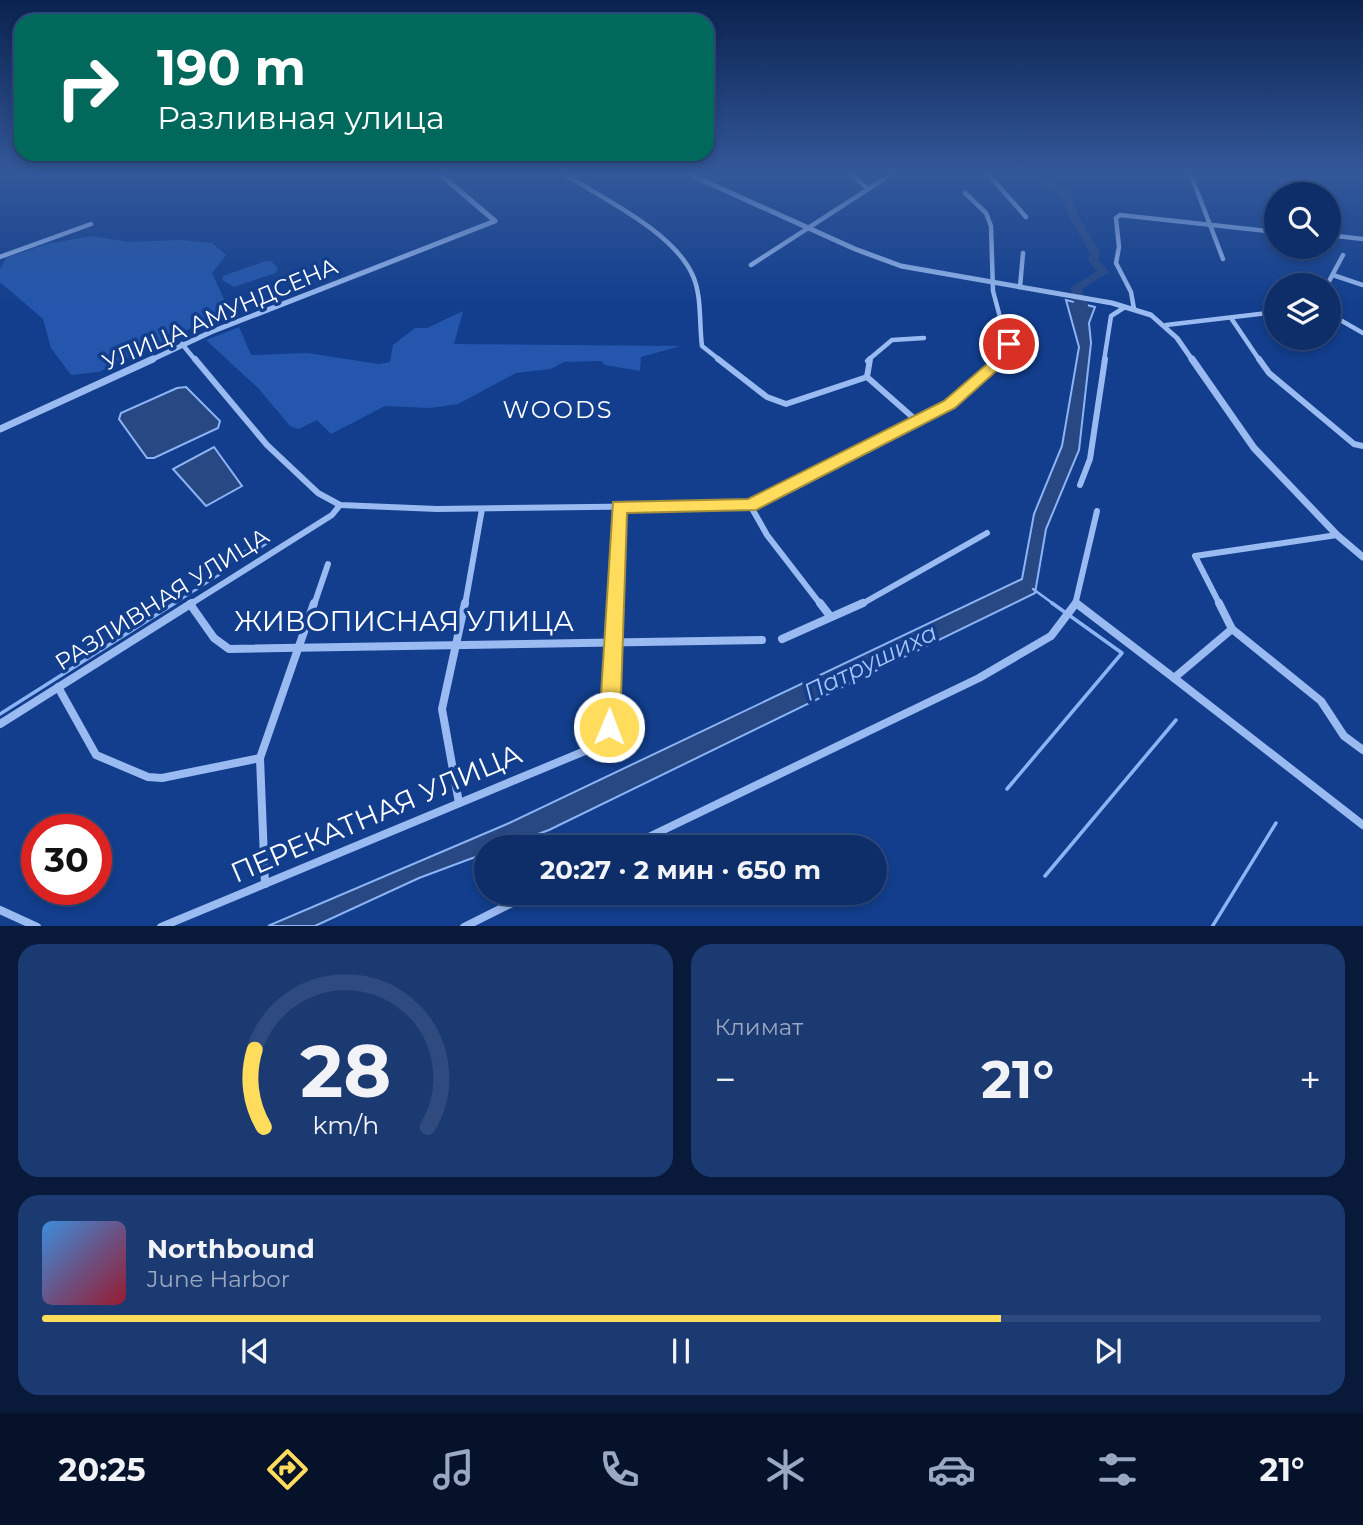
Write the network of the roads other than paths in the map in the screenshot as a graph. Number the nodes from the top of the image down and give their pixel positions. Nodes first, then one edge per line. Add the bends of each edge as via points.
1 (492, 218) edge
2 (635, 218) edge
3 (787, 218) edge
4 (824, 218) edge
5 (988, 218) edge
6 (1116, 218) edge
7 (1156, 218) edge
8 (1209, 218) edge
9 (91, 224) dead end
10 (1212, 226) junction
11 (809, 228) junction
12 (1264, 231) edge
13 (1341, 236) edge
14 (1363, 239) edge
15 (1023, 253) dead end
16 (1343, 255) dead end
17 (0, 257) edge
18 (1223, 260) dead end
19 (751, 265) dead end
20 (1334, 273) edge
21 (1341, 278) edge
22 (993, 284) junction
23 (1363, 285) edge
24 (1020, 287) junction
25 (1125, 306) junction
26 (1134, 309) junction
27 (1264, 314) edge
28 (1231, 318) junction
29 (1341, 320) edge
30 (1166, 325) junction
31 (1363, 333) edge
32 (923, 338) dead end
33 (183, 344) junction
34 (867, 377) junction
35 (917, 421) junction
36 (0, 429) edge
37 (1363, 446) edge
38 (1080, 485) dead end
39 (340, 505) junction
40 (750, 505) junction
41 (619, 507) junction
42 (482, 509) junction
43 (1097, 511) dead end
44 (988, 533) dead end
45 (1337, 535) junction
46 (1363, 557) edge
47 (328, 564) dead end
48 (1076, 603) junction
49 (190, 604) junction
50 (830, 615) junction
51 (1232, 628) junction
52 (782, 639) dead end
53 (762, 640) dead end
54 (611, 645) junction
55 (457, 647) junction
56 (299, 648) junction
57 (1174, 678) junction
58 (58, 687) junction
59 (0, 724) edge
60 (1363, 750) edge
61 (260, 758) junction
62 (459, 803) junction
63 (1363, 825) edge
64 (653, 835) edge
65 (265, 884) junction
66 (507, 905) edge
67 (0, 910) edge
68 (37, 926) edge
69 (161, 926) edge
70 (464, 926) edge

1 - 33 street, УЛИЦА АМУНДСЕНА via 495,221
2 - 34 street via 691,269 702,346 767,397 786,404
3 - 11 street
4 - 11 street
5 - 22 street
6 - 26 street via 1116,263
7 - 10 street
8 - 10 street
9 - 17 street
10 - 12 street
10 - 18 street
11 - 19 street
11 - 22 street via 901,266
13 - 14 street
15 - 24 street
16 - 20 street
21 - 23 street
22 - 24 street
22 - 35 street via 1009,344 1007,354 949,405
24 - 25 street
25 - 26 street
25 - 38 street via 1111,316 1090,458
26 - 30 street
27 - 28 street
28 - 30 street
28 - 37 street via 1269,373 1354,444
29 - 31 street
30 - 45 street via 1254,448
32 - 34 street via 892,340 867,360
33 - 36 street, УЛИЦА АМУНДСЕНА
33 - 39 street via 267,445 318,493
34 - 35 street
35 - 40 street
39 - 42 street
39 - 49 street, РАЗЛИВНАЯ УЛИЦА via 332,515
40 - 41 street
40 - 50 street via 767,535
41 - 42 street
41 - 54 street
42 - 55 street
43 - 48 street
44 - 50 street via 852,608
45 - 46 street
45 - 51 street via 1195,556
47 - 56 street
48 - 57 street
48 - 64 street via 1051,636 979,678
49 - 56 street, ЖИВОПИСНАЯ УЛИЦА via 214,638 229,649
49 - 58 street, РАЗЛИВНАЯ УЛИЦА
50 - 52 street
51 - 57 street
51 - 60 street via 1321,701 1344,736
53 - 54 street, ЖИВОПИСНАЯ УЛИЦА
54 - 55 street, ЖИВОПИСНАЯ УЛИЦА
54 - 62 street, ПЕРЕКАТНАЯ УЛИЦА via 606,739
55 - 56 street, ЖИВОПИСНАЯ УЛИЦА
55 - 62 street via 442,709
56 - 61 street
57 - 63 street
58 - 59 street, РАЗЛИВНАЯ УЛИЦА
58 - 61 street via 96,755 148,777
61 - 65 street
62 - 65 street, ПЕРЕКАТНАЯ УЛИЦА
65 - 69 street, ПЕРЕКАТНАЯ УЛИЦА
66 - 70 street
67 - 68 street

